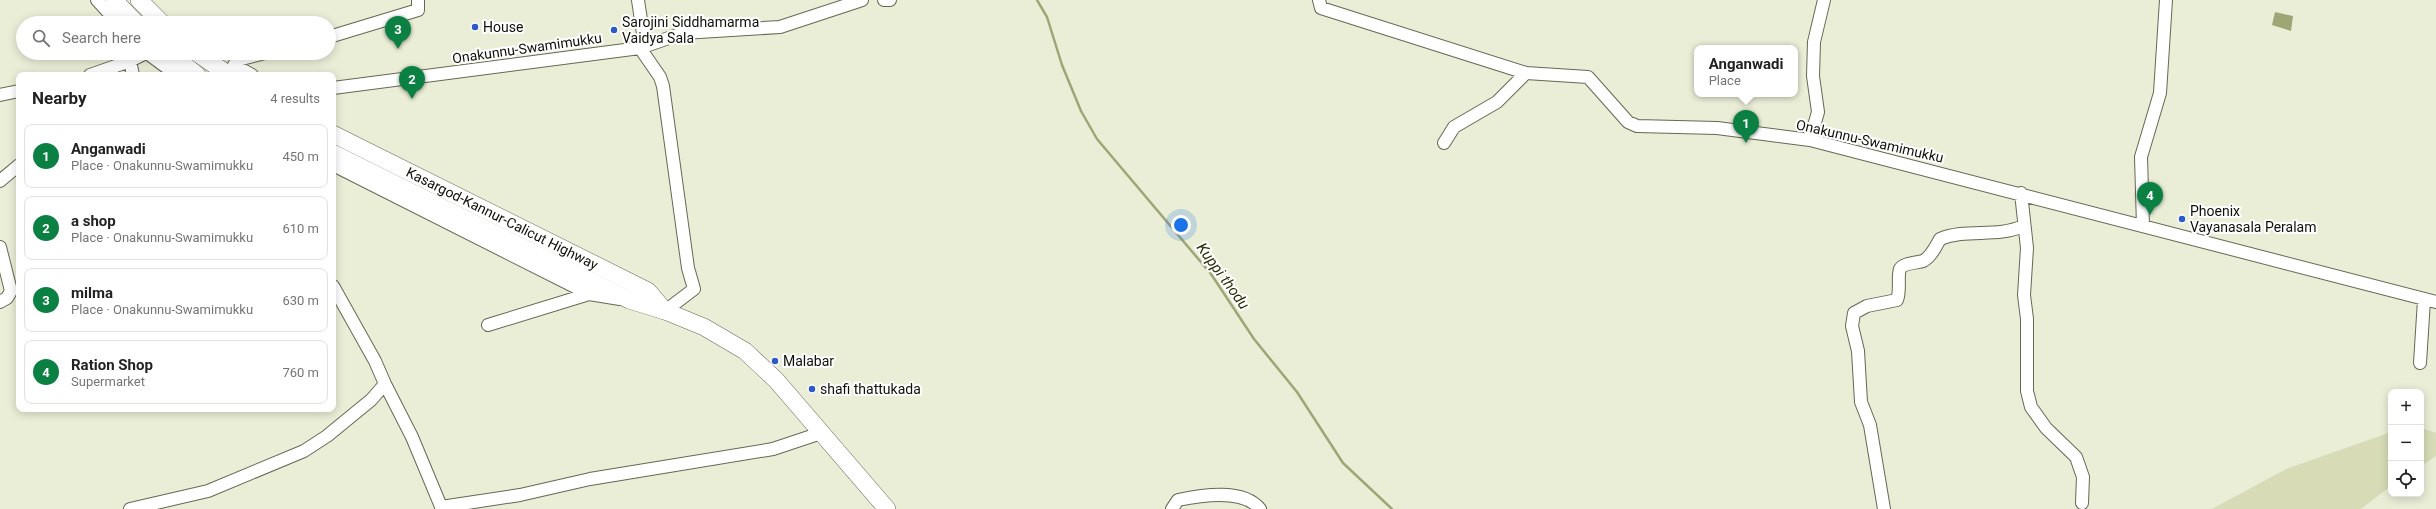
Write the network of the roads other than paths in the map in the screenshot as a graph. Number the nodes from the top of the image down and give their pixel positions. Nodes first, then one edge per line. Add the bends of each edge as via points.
1 (97, 0) edge
2 (114, 0) edge
3 (139, 0) edge
4 (418, 0) edge
5 (638, 0) edge
6 (862, 0) edge
7 (884, 0) edge
8 (890, 0) edge
9 (1319, 0) edge
10 (1824, 0) edge
11 (2166, 0) edge
12 (112, 16) edge
13 (129, 16) edge
14 (155, 16) edge
15 (336, 35) edge
16 (643, 48) junction
17 (156, 60) edge
18 (178, 60) edge
19 (207, 60) edge
20 (238, 60) edge
21 (130, 61) joint
22 (99, 72) edge
23 (132, 72) edge
24 (173, 72) edge
25 (193, 72) edge
26 (225, 72) edge
27 (247, 72) edge
28 (1526, 73) junction
29 (336, 88) edge
30 (16, 92) edge
31 (0, 95) edge
32 (336, 135) edge
33 (1810, 140) junction
34 (1444, 143) dead end
35 (336, 154) edge
36 (336, 167) edge
37 (16, 168) edge
38 (0, 181) edge
39 (2021, 194) junction
40 (2023, 226) junction
41 (2143, 226) junction
42 (0, 247) edge
43 (336, 291) edge
44 (588, 294) junction
45 (629, 300) junction
46 (2430, 301) edge
47 (0, 302) edge
48 (665, 311) junction
49 (488, 325) dead end
50 (2420, 363) dead end
51 (385, 384) junction
52 (822, 433) junction
53 (2082, 503) dead end
54 (442, 508) edge
55 (130, 509) edge
56 (888, 509) edge
57 (1172, 509) edge
58 (1260, 509) edge
59 (1884, 509) edge

1 - 12 street
2 - 13 highway
3 - 14 highway
4 - 15 street via 418,10
5 - 16 street
6 - 16 street, Onakunnu-Swamimukku via 780,27 683,33
7 - 8 street
9 - 28 street, Onakunnu-Swamimukku via 1321,8
10 - 33 street via 1814,42 1813,76 1818,112
11 - 41 street via 2160,93 2141,157
16 - 29 street, Onakunnu-Swamimukku
16 - 48 street via 663,86 688,268 694,289
17 - 24 street
18 - 25 highway
19 - 26 highway
20 - 27 street via 234,64
21 - 22 street
21 - 23 street
28 - 33 street, Onakunnu-Swamimukku via 1588,77 1628,122 1637,126 1718,128
28 - 34 street via 1497,102 1454,127
30 - 31 street
32 - 48 highway, Kasargod-Kannur-Calicut Highway via 648,290
33 - 39 street, Onakunnu-Swamimukku
35 - 45 highway, Kasargod-Kannur-Calicut Highway
36 - 44 street
37 - 38 street
39 - 40 street
39 - 41 street, Onakunnu-Swamimukku
40 - 53 street via 2027,248 2024,295 2027,319 2027,391 2031,406 2046,428 2076,457 2083,477
40 - 59 street via 2011,232 1959,234 1940,239 1924,261 1902,266 1897,300 1867,306 1854,313 1852,326 1858,351 1862,402 1870,425
41 - 46 street, Onakunnu-Swamimukku
42 - 47 street via 11,291 7,298
43 - 51 street
44 - 45 street
44 - 49 street
45 - 48 highway, Kasargod-Kannur-Calicut Highway
46 - 50 street
48 - 52 highway, Kasargod-Kannur-Calicut Highway via 704,328 745,351 776,380
51 - 54 street via 412,437
51 - 55 street via 371,400 304,451 208,491
52 - 54 street via 773,449 590,479 520,495
52 - 56 highway, Kasargod-Kannur-Calicut Highway
57 - 58 street via 1178,500 1205,496 1246,499

